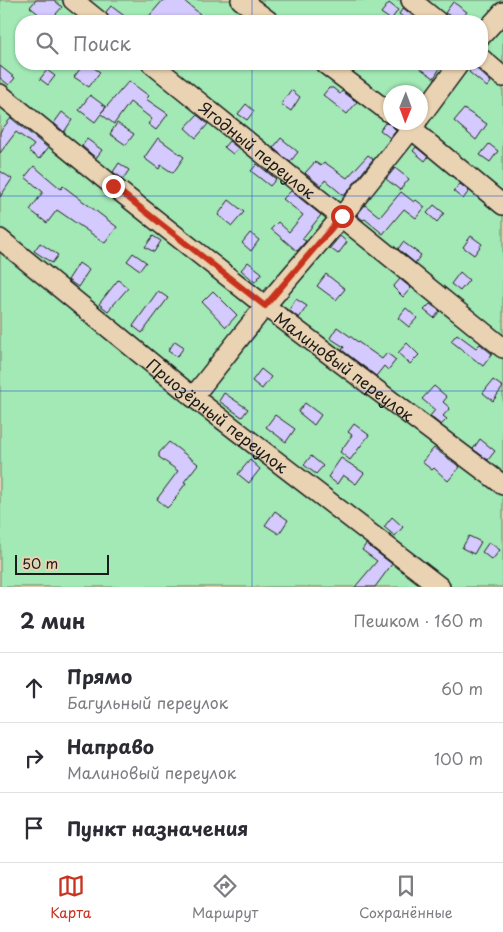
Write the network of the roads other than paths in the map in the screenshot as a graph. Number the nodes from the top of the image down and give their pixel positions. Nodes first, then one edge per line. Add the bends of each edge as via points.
1 (73, 0) edge
2 (241, 0) edge
3 (411, 0) edge
4 (503, 12) edge
5 (92, 15) edge
6 (261, 15) edge
7 (430, 15) edge
8 (488, 28) edge
9 (488, 64) edge
10 (160, 70) edge
11 (333, 70) edge
12 (454, 70) edge
13 (503, 77) edge
14 (0, 94) edge
15 (428, 104) edge
16 (383, 108) edge
17 (408, 130) edge
18 (421, 130) edge
19 (503, 205) edge
20 (342, 216) junction
21 (0, 239) edge
22 (265, 306) junction
23 (503, 348) edge
24 (193, 397) junction
25 (503, 485) edge
26 (440, 587) edge

1 - 5 street
2 - 6 street
3 - 7 street
4 - 8 street
9 - 13 street
10 - 20 street, Ягодный переулок
11 - 16 street
12 - 15 street
14 - 22 street, Малиновый переулок
17 - 20 street
18 - 19 street
20 - 22 street
20 - 23 street, Ягодный переулок
21 - 24 street, Приозёрный переулок
22 - 24 street
22 - 25 street, Малиновый переулок
24 - 26 street, Приозёрный переулок

